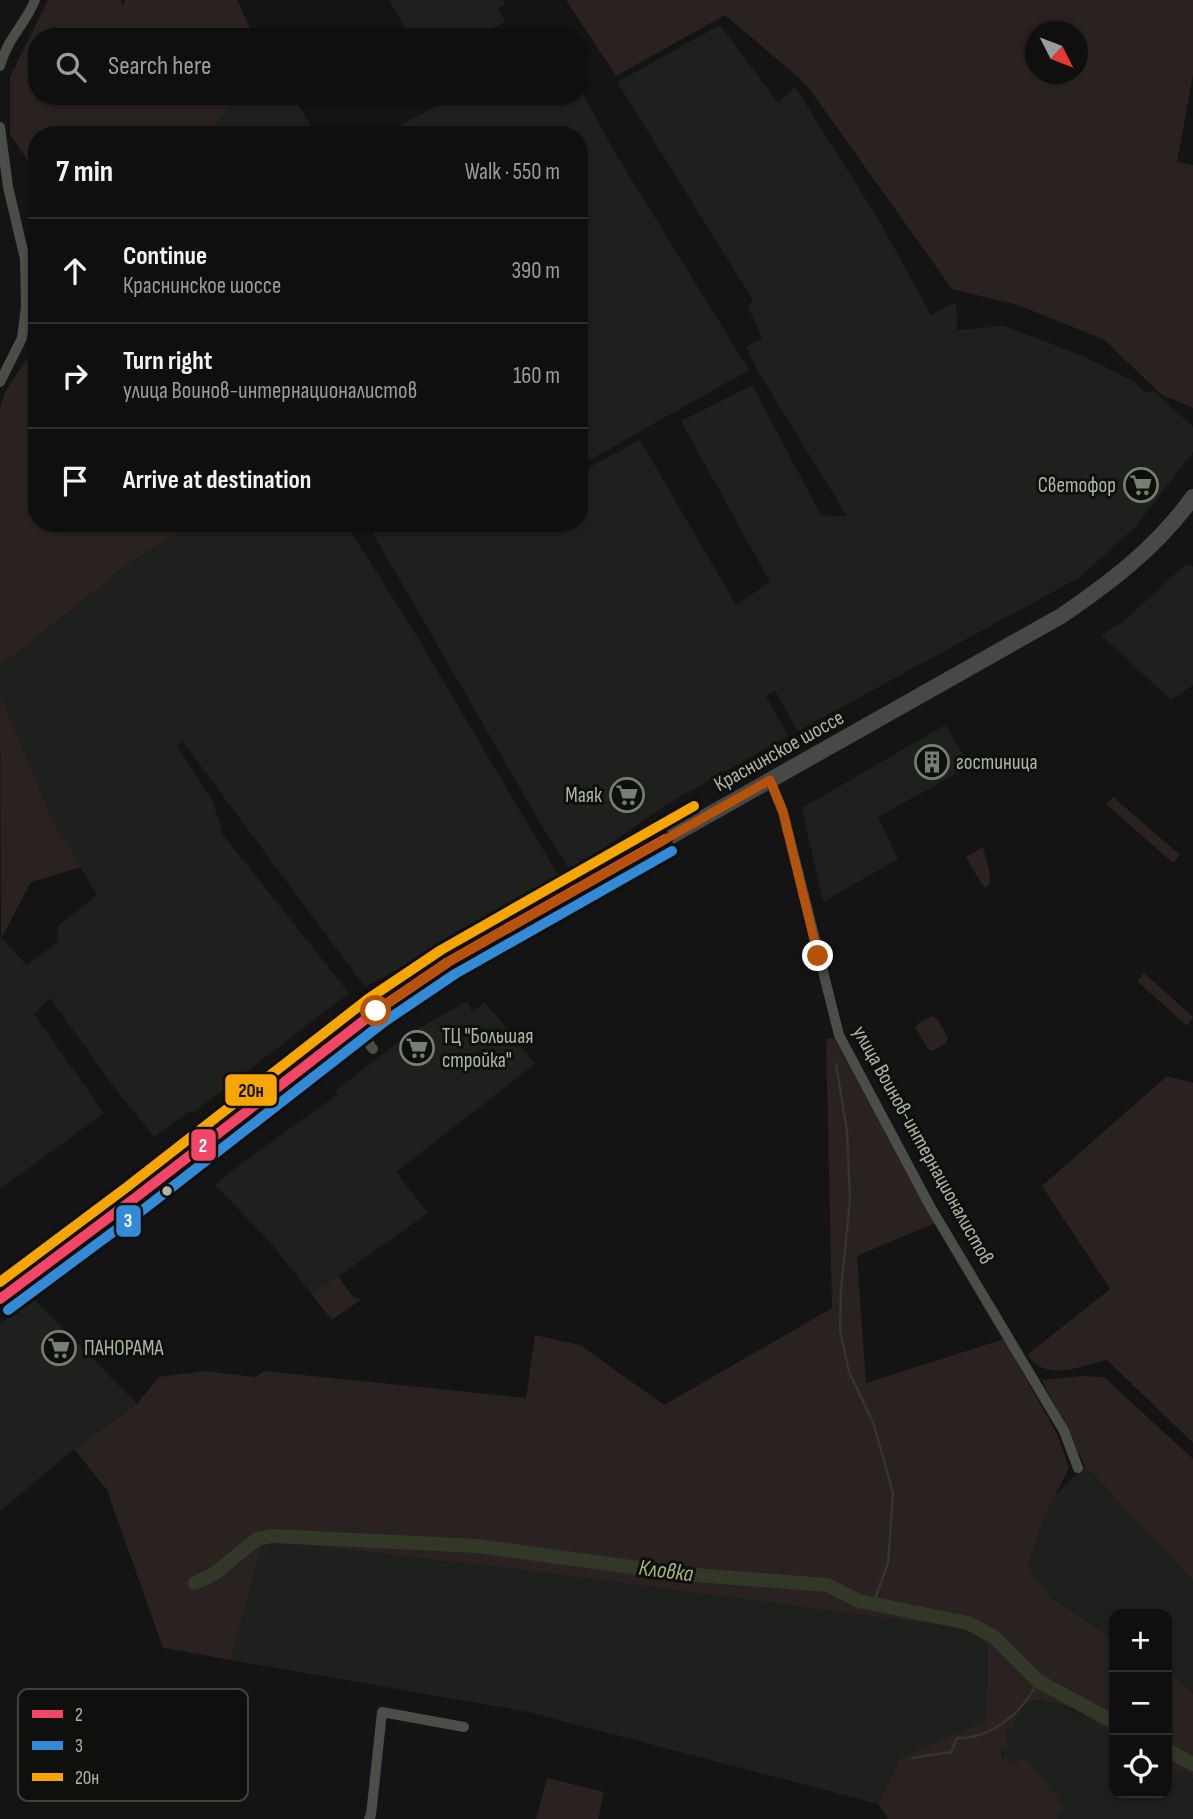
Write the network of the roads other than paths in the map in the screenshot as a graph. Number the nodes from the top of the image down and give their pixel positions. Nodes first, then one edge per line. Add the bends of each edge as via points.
1 (35, 0) edge
2 (0, 66) edge
3 (0, 127) edge
4 (0, 382) edge
5 (1193, 497) edge
6 (770, 780) junction
7 (356, 1026) junction
8 (373, 1049) dead end
9 (0, 1299) edge
10 (1078, 1468) dead end
11 (464, 1727) dead end
12 (369, 1819) edge

1 - 2 street via 5,47
3 - 4 street via 25,259 26,306 22,338
5 - 6 main road, Краснинское шоссе via 1146,551 1061,616
6 - 7 main road, Краснинское шоссе via 448,962
6 - 10 street, улица Воинов-интернационалистов via 783,812 839,1035 931,1208 1064,1431
7 - 8 street
7 - 9 main road, Краснинское шоссе
11 - 12 street via 383,1712

